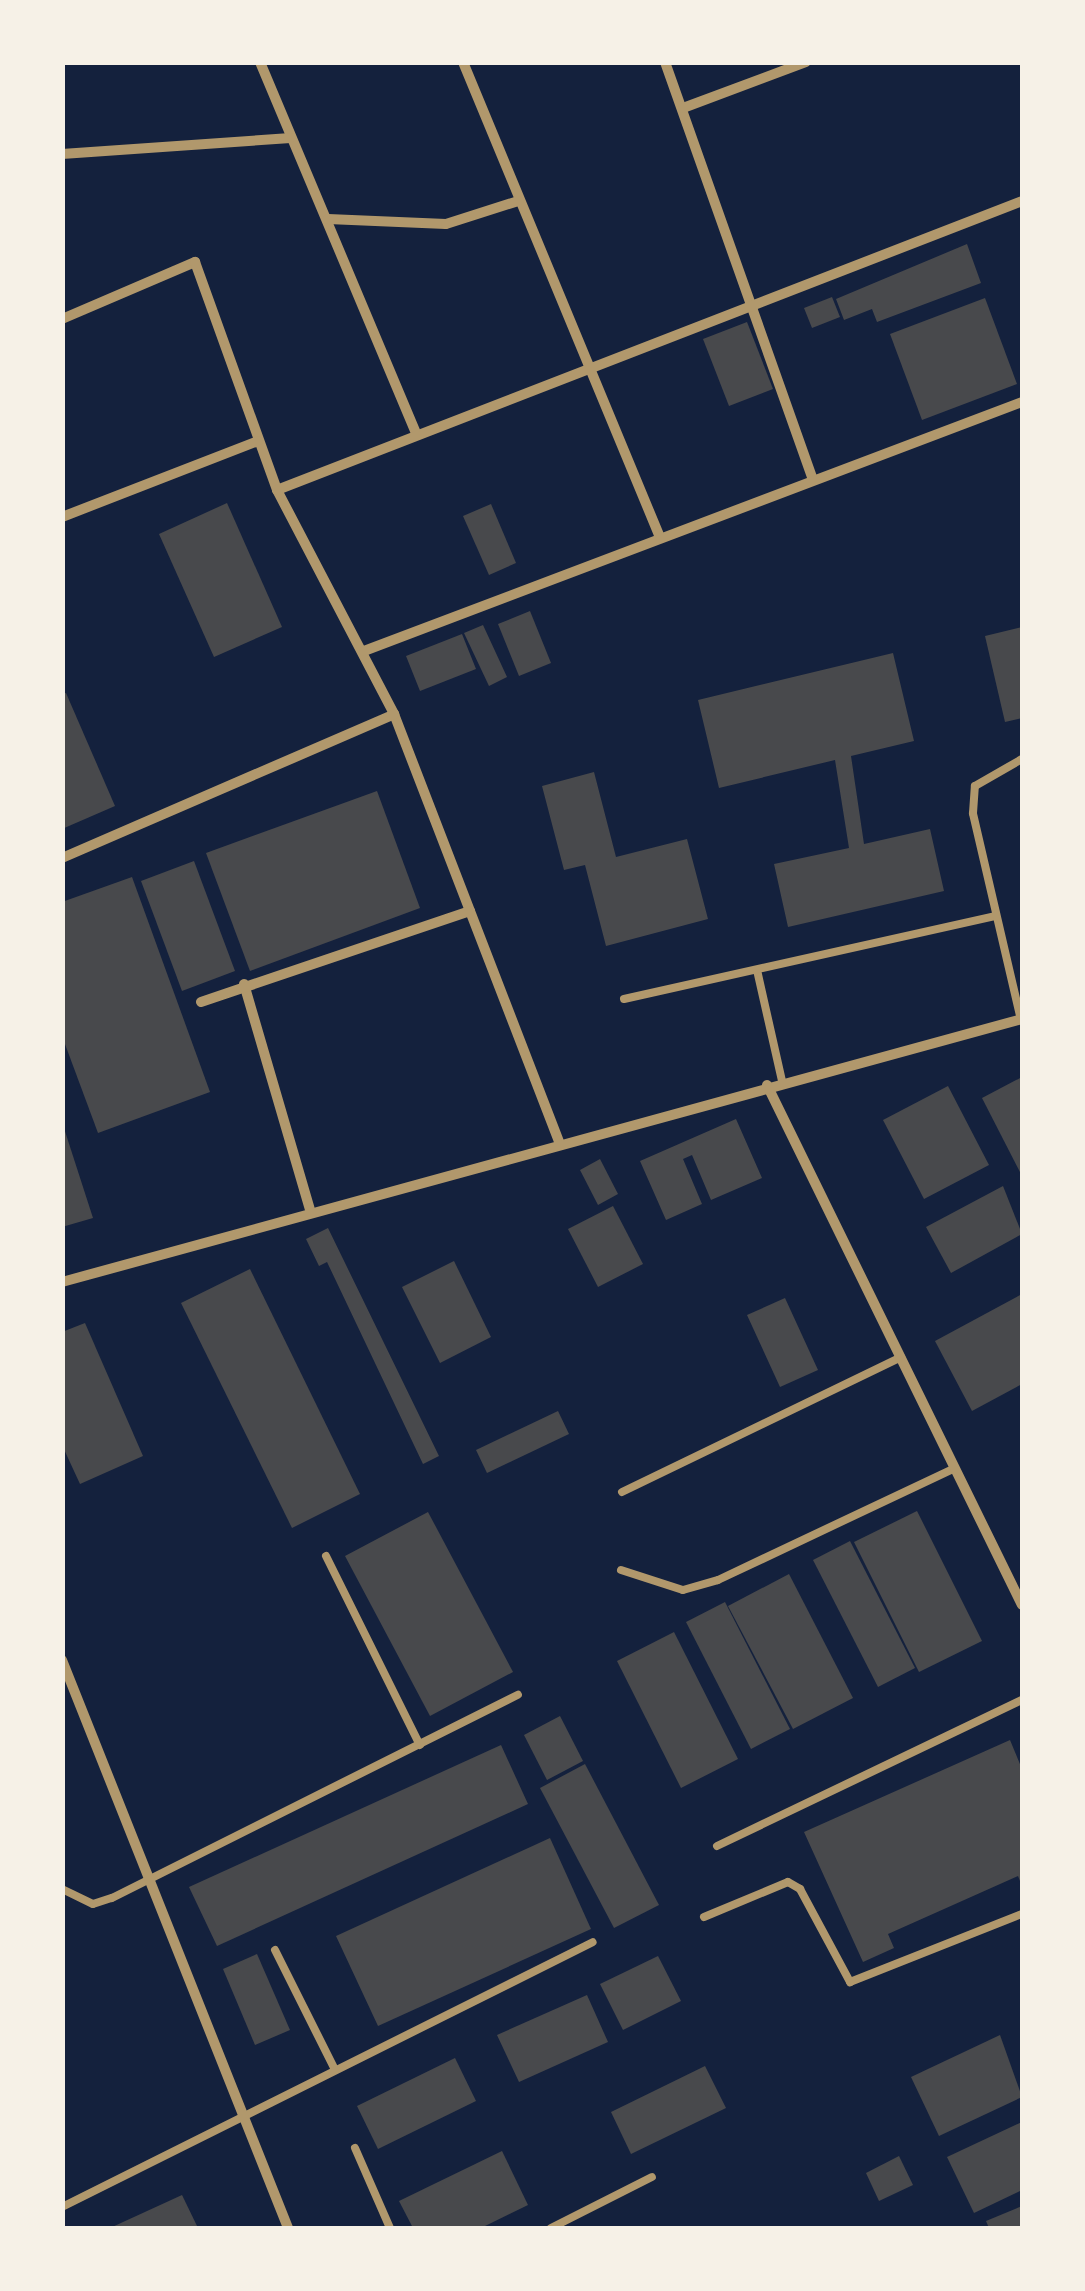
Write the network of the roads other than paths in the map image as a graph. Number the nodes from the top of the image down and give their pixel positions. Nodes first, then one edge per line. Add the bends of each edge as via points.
1 (260, 62) edge
2 (462, 62) edge
3 (665, 62) edge
4 (806, 62) edge
5 (683, 108) junction
6 (290, 138) junction
7 (62, 154) edge
8 (518, 201) junction
9 (1022, 202) edge
10 (328, 219) junction
11 (750, 307) junction
12 (62, 319) edge
13 (586, 368) junction
14 (1022, 402) edge
15 (415, 431) junction
16 (258, 440) junction
17 (812, 478) junction
18 (278, 490) junction
19 (62, 518) edge
20 (658, 535) junction
21 (364, 651) junction
22 (394, 714) junction
23 (1022, 759) edge
24 (62, 858) edge
25 (470, 911) junction
26 (995, 916) junction
27 (757, 970) junction
28 (244, 984) junction
29 (624, 999) dead end
30 (201, 1002) dead end
31 (1022, 1019) edge
32 (782, 1081) junction
33 (767, 1085) junction
34 (558, 1141) junction
35 (310, 1210) junction
36 (62, 1282) edge
37 (901, 1358) junction
38 (955, 1468) junction
39 (622, 1492) dead end
40 (326, 1556) dead end
41 (621, 1570) dead end
42 (1022, 1606) edge
43 (62, 1660) edge
44 (518, 1696) dead end
45 (1022, 1700) edge
46 (420, 1745) junction
47 (716, 1846) dead end
48 (154, 1880) junction
49 (62, 1889) edge
50 (1022, 1914) edge
51 (704, 1917) dead end
52 (593, 1942) dead end
53 (275, 1950) dead end
54 (334, 2068) junction
55 (242, 2117) junction
56 (355, 2148) dead end
57 (652, 2178) dead end
58 (62, 2207) edge
59 (288, 2228) edge
60 (390, 2228) edge
61 (551, 2228) edge

1 - 6 street
2 - 8 street
3 - 5 street
4 - 5 street
5 - 11 street
6 - 7 street
6 - 10 street
8 - 10 street via 446,224
8 - 13 street
9 - 11 street
10 - 15 street
11 - 13 street
11 - 17 street
12 - 16 street via 194,262
13 - 15 street
13 - 20 street
14 - 17 street
15 - 18 street
16 - 18 street
16 - 19 street
17 - 20 street
18 - 21 street
20 - 21 street
21 - 22 street
22 - 24 street
22 - 25 street
23 - 26 lane via 975,786
25 - 28 street
25 - 34 street
26 - 27 lane
26 - 31 lane
27 - 29 lane
27 - 32 lane
28 - 30 street
28 - 35 street
31 - 32 street
32 - 33 street
33 - 34 street
33 - 37 street
34 - 35 street
35 - 36 street
37 - 38 street
37 - 39 lane
38 - 41 lane via 718,1580 683,1590
38 - 42 street
40 - 46 lane
43 - 48 street
44 - 46 lane
45 - 47 lane
46 - 48 lane
48 - 49 lane via 93,1904
48 - 55 street
50 - 51 lane via 850,1982 800,1889 788,1882
52 - 54 lane
53 - 54 lane
54 - 55 lane
55 - 58 lane
55 - 59 street
56 - 60 lane
57 - 61 lane

